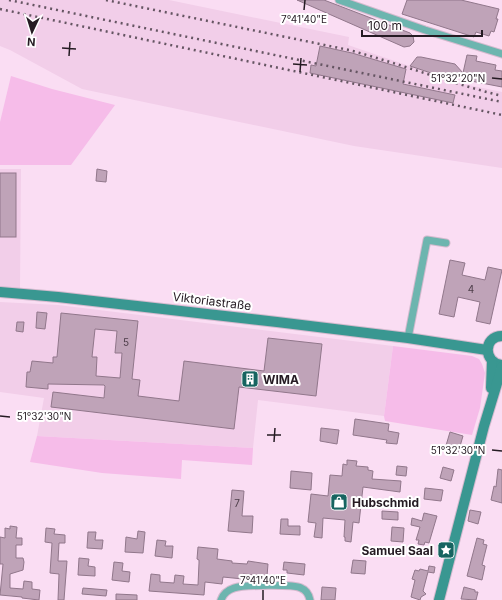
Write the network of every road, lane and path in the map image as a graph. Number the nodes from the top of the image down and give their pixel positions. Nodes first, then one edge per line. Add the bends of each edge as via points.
1 (339, 0) edge
2 (502, 54) edge
3 (446, 243) dead end
4 (0, 292) edge
5 (502, 336) edge
6 (408, 338) junction
7 (488, 347) junction
8 (492, 361) junction
9 (502, 366) edge
10 (490, 406) junction
11 (221, 600) edge
12 (310, 600) edge
13 (439, 600) edge

1 - 2 street
3 - 6 street via 426,240
4 - 6 street, Viktoriastraße
5 - 7 street via 494,337
6 - 7 street, Viktoriastraße
7 - 8 street via 488,355
8 - 9 street
8 - 10 street
9 - 10 street
10 - 13 street
11 - 12 street via 223,595 234,588 266,586 300,588 307,592

